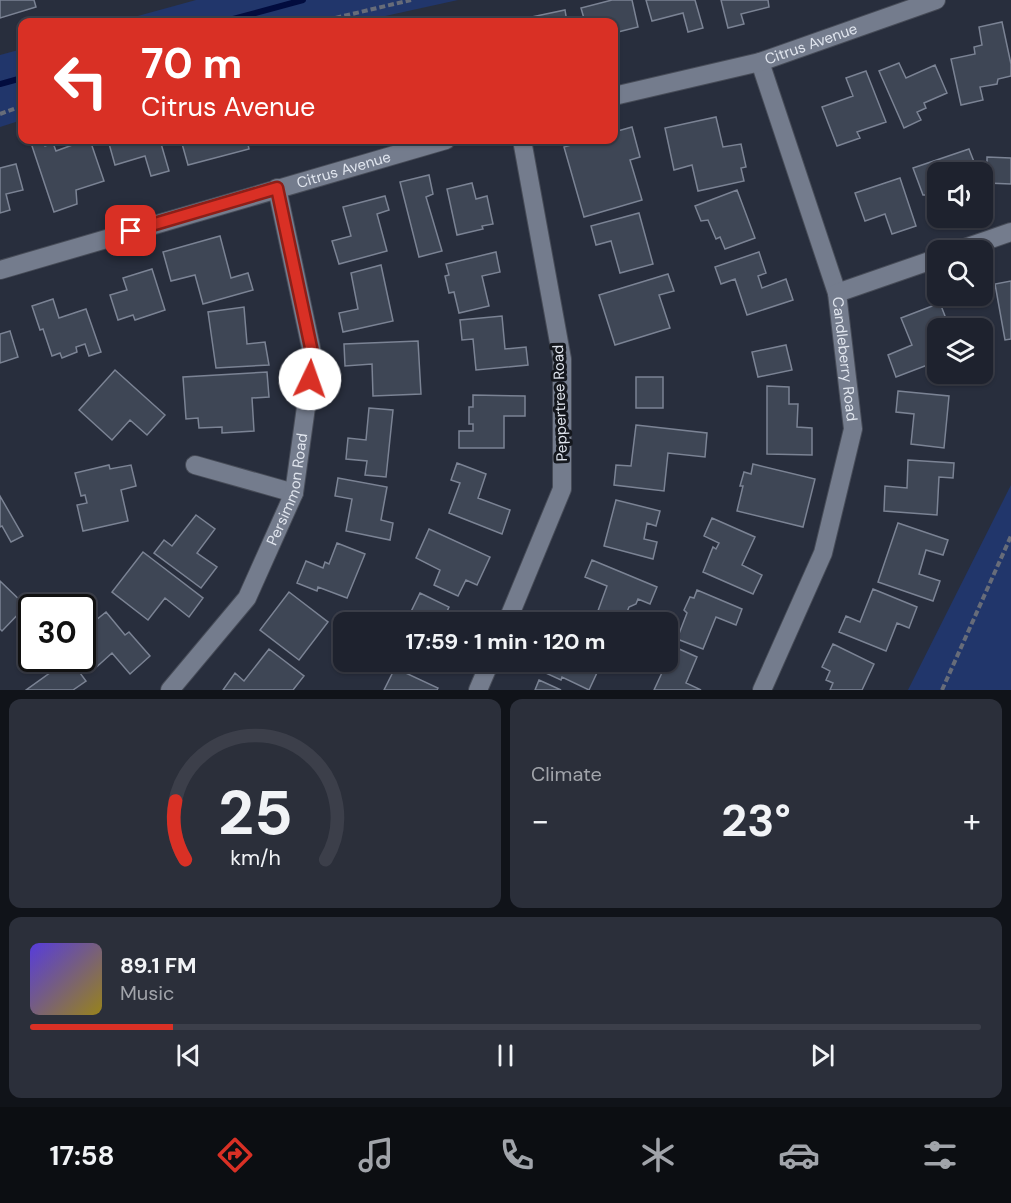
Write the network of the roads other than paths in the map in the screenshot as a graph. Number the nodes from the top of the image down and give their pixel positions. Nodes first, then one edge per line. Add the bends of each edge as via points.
1 (936, 0) edge
2 (760, 62) junction
3 (618, 95) edge
4 (432, 144) edge
5 (523, 144) edge
6 (277, 188) junction
7 (1011, 232) edge
8 (988, 240) edge
9 (927, 262) edge
10 (0, 270) edge
11 (837, 293) junction
12 (195, 465) dead end
13 (294, 493) junction
14 (511, 612) edge
15 (486, 672) edge
16 (170, 690) edge
17 (478, 690) edge
18 (762, 690) edge

1 - 2 street, Citrus Avenue
2 - 3 street, Citrus Avenue
2 - 11 street, Candleberry Road
4 - 6 street, Citrus Avenue
5 - 14 street, Peppertree Road via 562,359 562,489
6 - 10 street, Citrus Avenue
6 - 13 street, Persimmon Road via 313,357
7 - 8 street
9 - 11 street
11 - 18 street, Candleberry Road via 854,429 823,554
12 - 13 street
13 - 16 street, Persimmon Road via 247,598
15 - 17 street

